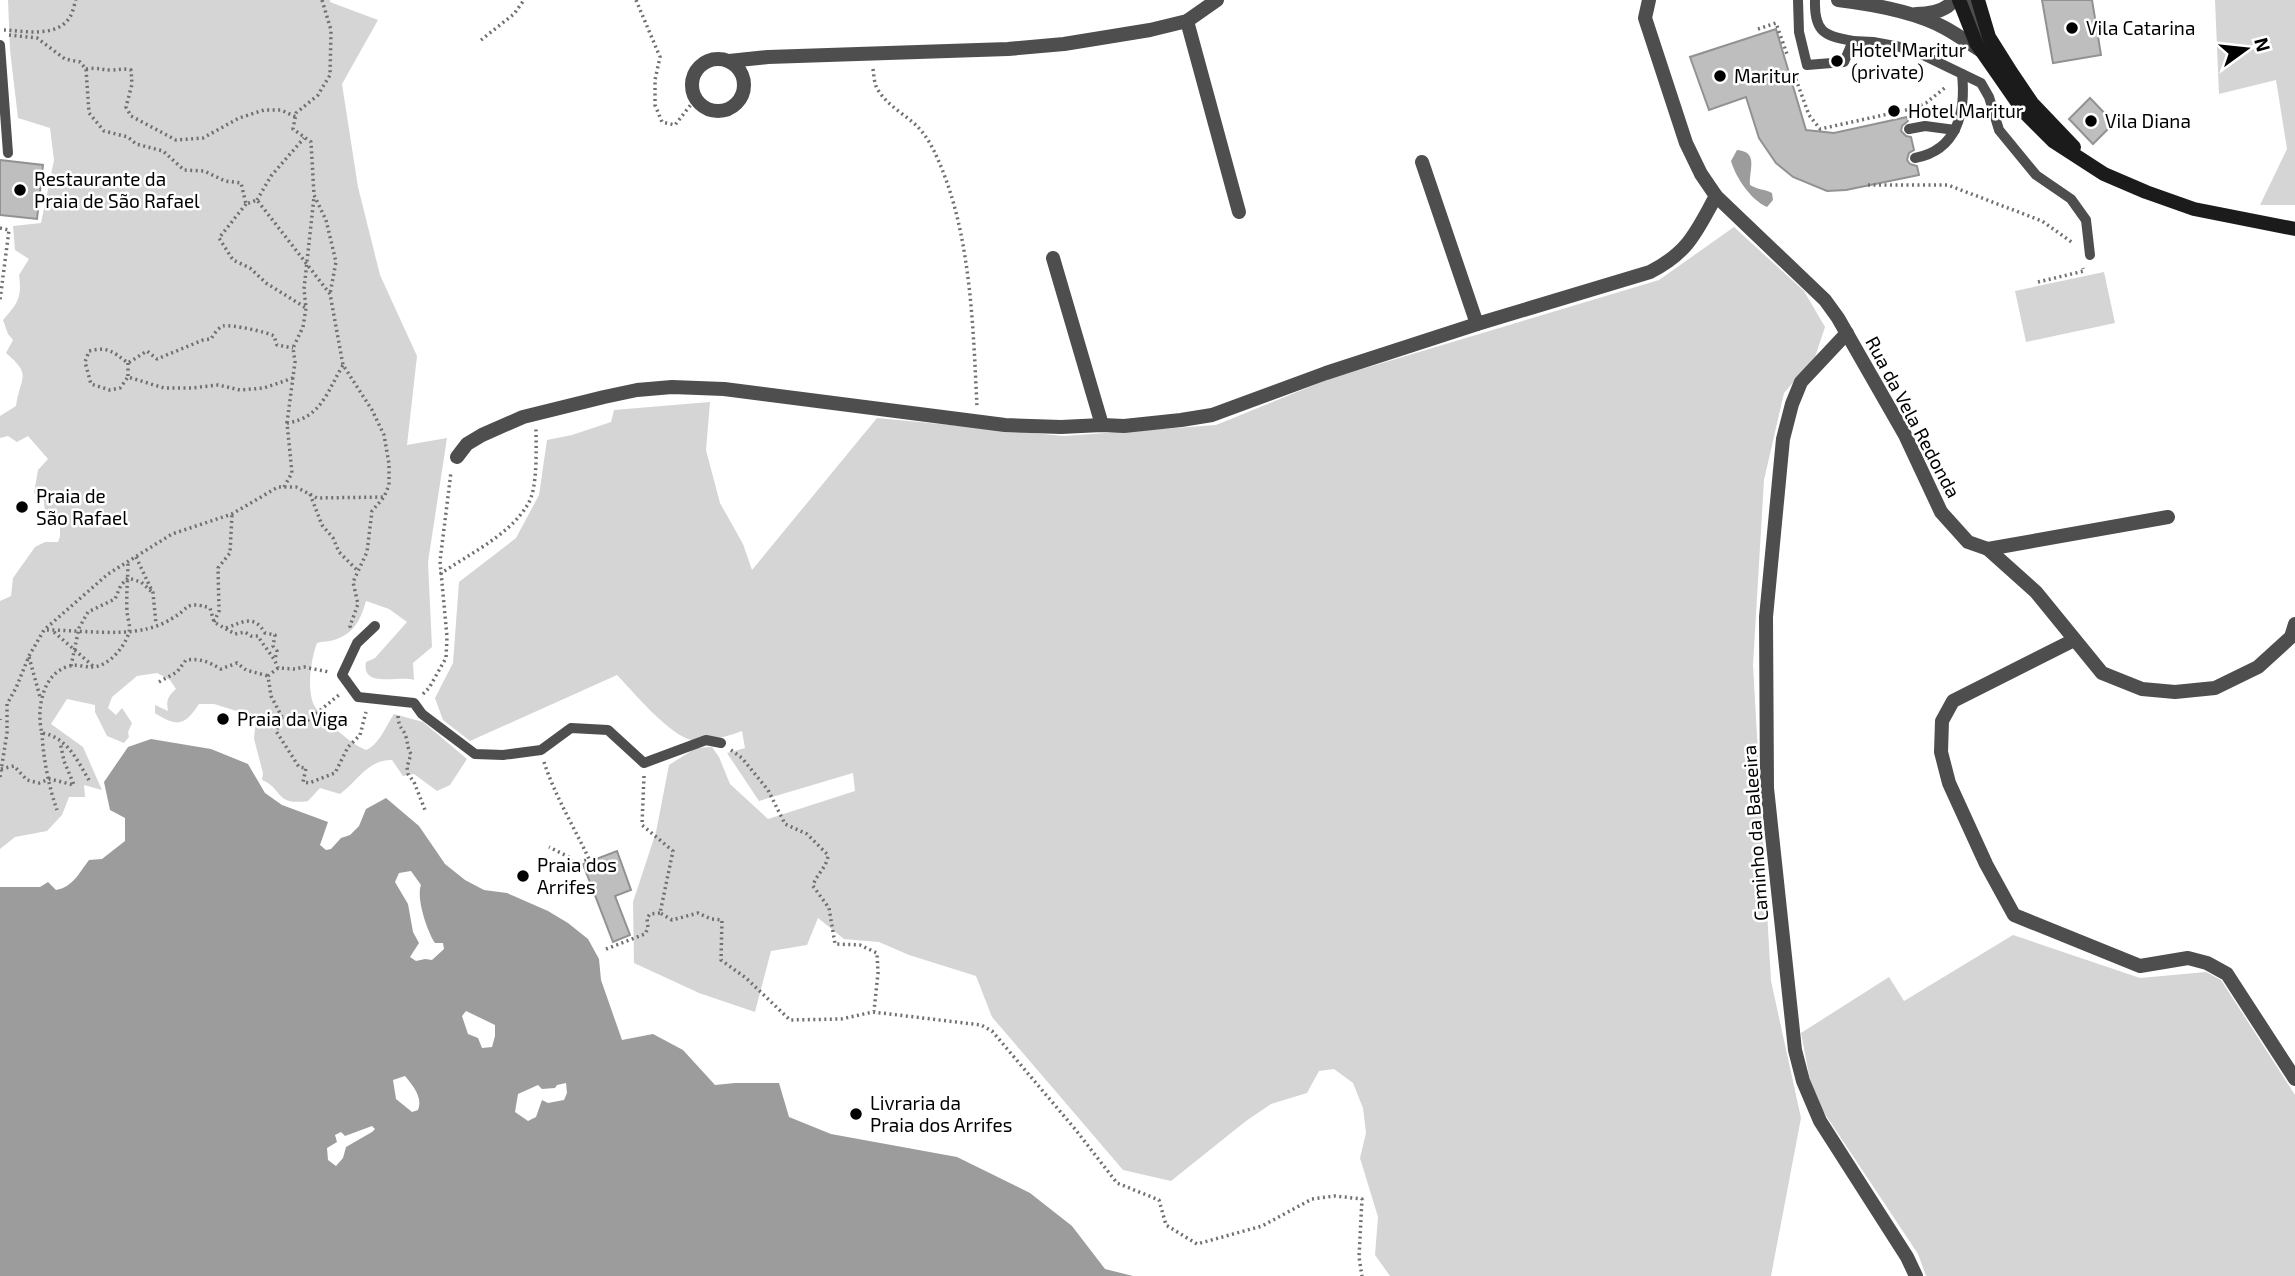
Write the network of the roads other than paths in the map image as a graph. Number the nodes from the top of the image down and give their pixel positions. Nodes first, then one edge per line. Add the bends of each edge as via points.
1 (1217, 0) edge
2 (1649, 0) edge
3 (1798, 0) edge
4 (1815, 0) edge
5 (1838, 0) edge
6 (1876, 0) edge
7 (1956, 0) edge
8 (1967, 0) edge
9 (1978, 0) edge
10 (1859, 3) junction
11 (1907, 14) junction
12 (1187, 21) junction
13 (1853, 41) junction
14 (0, 45) edge
15 (1983, 53) junction
16 (1999, 53) junction
17 (729, 61) junction
18 (1962, 74) junction
19 (1909, 129) dead end
20 (1955, 130) junction
21 (8, 153) dead end
22 (1915, 158) dead end
23 (1422, 162) dead end
24 (2104, 174) junction
25 (1716, 196) junction
26 (1239, 212) dead end
27 (2295, 229) edge
28 (2086, 257) road end
29 (1053, 258) dead end
30 (1477, 324) junction
31 (1847, 333) junction
32 (1102, 425) junction
33 (457, 457) road end
34 (2168, 517) dead end
35 (1988, 549) junction
36 (375, 626) dead end
37 (2294, 634) edge
38 (2074, 640) junction
39 (721, 743) road end
40 (2295, 1079) edge
41 (1916, 1276) edge

1 - 12 street
2 - 25 street, Rua da Vela Redonda via 1645,18 1686,143
3 - 13 lane via 1807,65 1844,62
4 - 13 lane via 1814,16 1820,29 1833,38
5 - 10 street
6 - 10 street
7 - 11 street via 1931,14
7 - 15 street
8 - 16 street via 1978,30
9 - 16 street
10 - 11 street
11 - 15 street via 1944,27
12 - 17 street via 1064,44
12 - 26 street
13 - 18 lane via 1900,47
14 - 21 lane
15 - 24 street via 2024,112 2053,141
16 - 24 street via 2032,103
17 - 17 street via 744,84 737,102 720,110 702,105 692,89 696,71 702,64
18 - 20 lane via 1962,113
18 - 28 lane via 1981,83 1999,131 2036,174 2071,199 2086,220
19 - 20 lane
20 - 22 lane via 1931,155
23 - 30 street
24 - 27 street via 2193,209
25 - 30 street via 1684,250 1666,264
25 - 31 street, Rua da Vela Redonda via 1825,300
29 - 32 street
30 - 32 street via 1212,415
31 - 35 street, Rua da Vela Redonda via 1905,435 1941,512 1968,542
31 - 41 street, Caminho da Baleeira via 1801,383 1783,439 1766,617 1767,788 1795,1050 1803,1081 1820,1121
32 - 33 street via 1005,425 702,387 637,390 536,414 482,435
34 - 35 street
35 - 38 street, Rua da Vela Redonda via 2036,592
36 - 39 lane via 357,643 342,675 350,686 358,696 414,703 475,754 541,750 571,728 608,730 644,763 706,740
37 - 38 street, Rua da Vela Redonda via 2258,667 2215,688 2175,692 2142,689 2102,673
38 - 40 street via 1953,701 1942,721 1941,752 1948,783 1986,864 2014,915 2140,966 2188,958 2227,974

